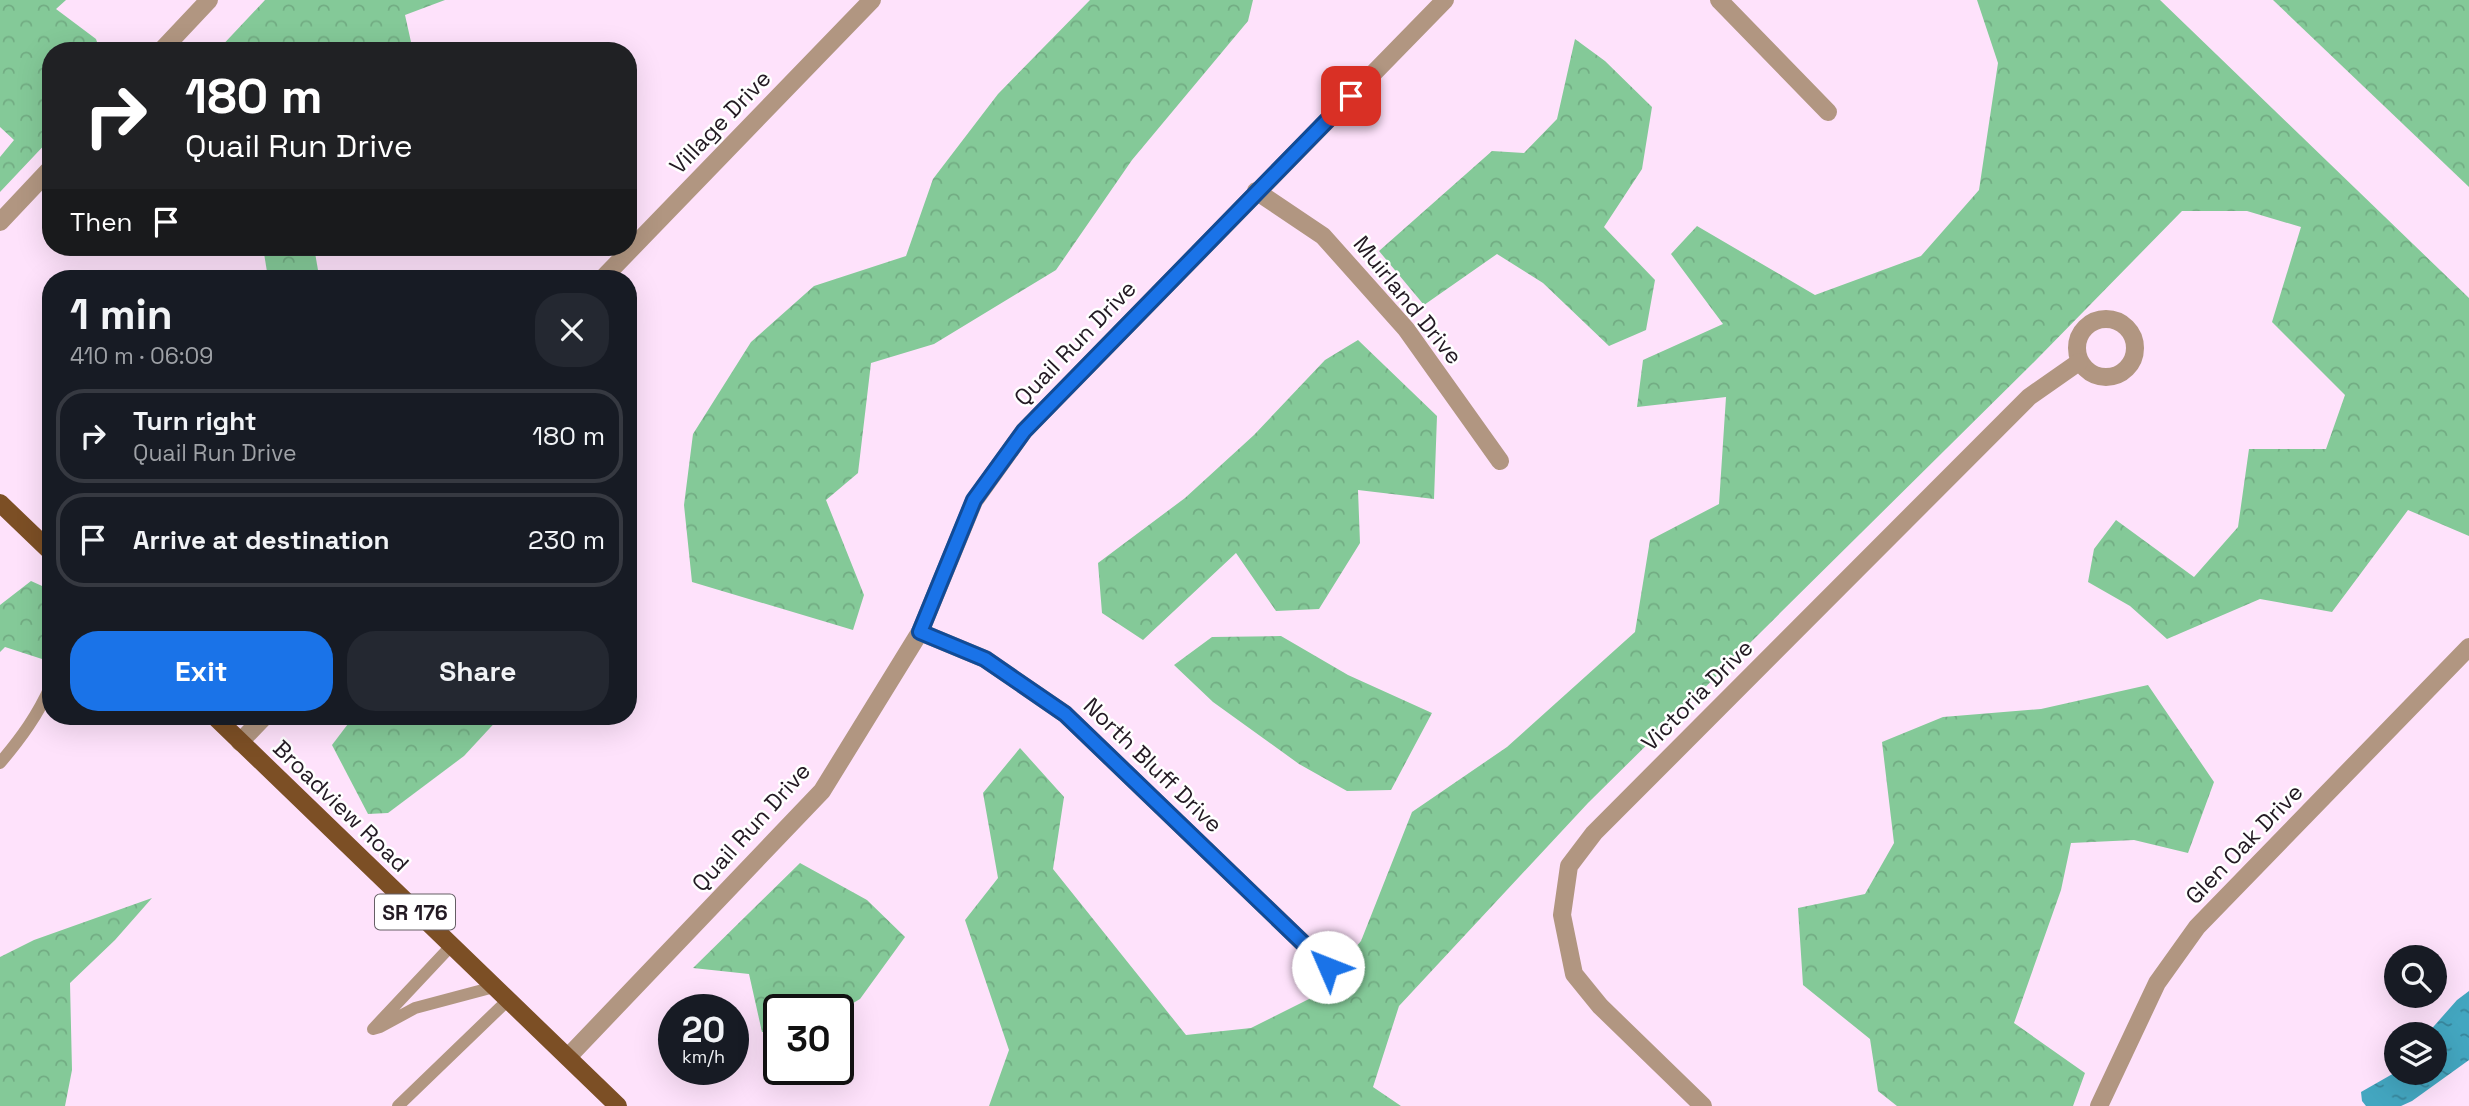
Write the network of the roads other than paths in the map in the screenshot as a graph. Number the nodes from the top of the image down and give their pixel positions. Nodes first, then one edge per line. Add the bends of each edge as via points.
1 (209, 0) edge
2 (872, 0) edge
3 (1445, 0) edge
4 (1719, 0) edge
5 (169, 42) edge
6 (1828, 112) dead end
7 (42, 178) edge
8 (1256, 191) junction
9 (0, 222) edge
10 (637, 243) edge
11 (624, 256) edge
12 (611, 270) edge
13 (2079, 362) dead end
14 (1500, 461) dead end
15 (0, 503) edge
16 (42, 543) edge
17 (920, 632) junction
18 (2469, 647) edge
19 (42, 706) edge
20 (223, 725) edge
21 (256, 725) edge
22 (240, 742) junction
23 (0, 763) edge
24 (452, 946) junction
25 (1328, 967) dead end
26 (494, 986) junction
27 (508, 1000) junction
28 (568, 1057) junction
29 (398, 1106) edge
30 (618, 1106) edge
31 (1703, 1106) edge
32 (2099, 1106) edge

1 - 5 street
2 - 10 street, Village Drive
3 - 8 street, Quail Run Drive
4 - 6 street
7 - 9 street
8 - 14 street, Muirland Drive via 1323,236 1406,329
8 - 17 street, Quail Run Drive via 1024,431 974,500
11 - 12 street, Village Drive
13 - 31 street, Victoria Drive via 2029,397 1594,833 1569,866 1562,915 1574,974 1600,1006
15 - 16 main road
17 - 25 street, North Bluff Drive via 985,659 1065,714
17 - 28 street, Quail Run Drive via 822,791
18 - 32 street, Glen Oak Drive via 2197,927 2157,984
19 - 23 lane
20 - 22 main road, Broadview Road / SR 176
21 - 22 street
22 - 24 main road, Broadview Road / SR 176
24 - 26 main road, Broadview Road / SR 176
24 - 26 lane via 373,1029 415,1008
26 - 27 main road, Broadview Road / SR 176
27 - 28 main road, Broadview Road / SR 176
27 - 29 lane
28 - 30 main road, Broadview Road / SR 176

